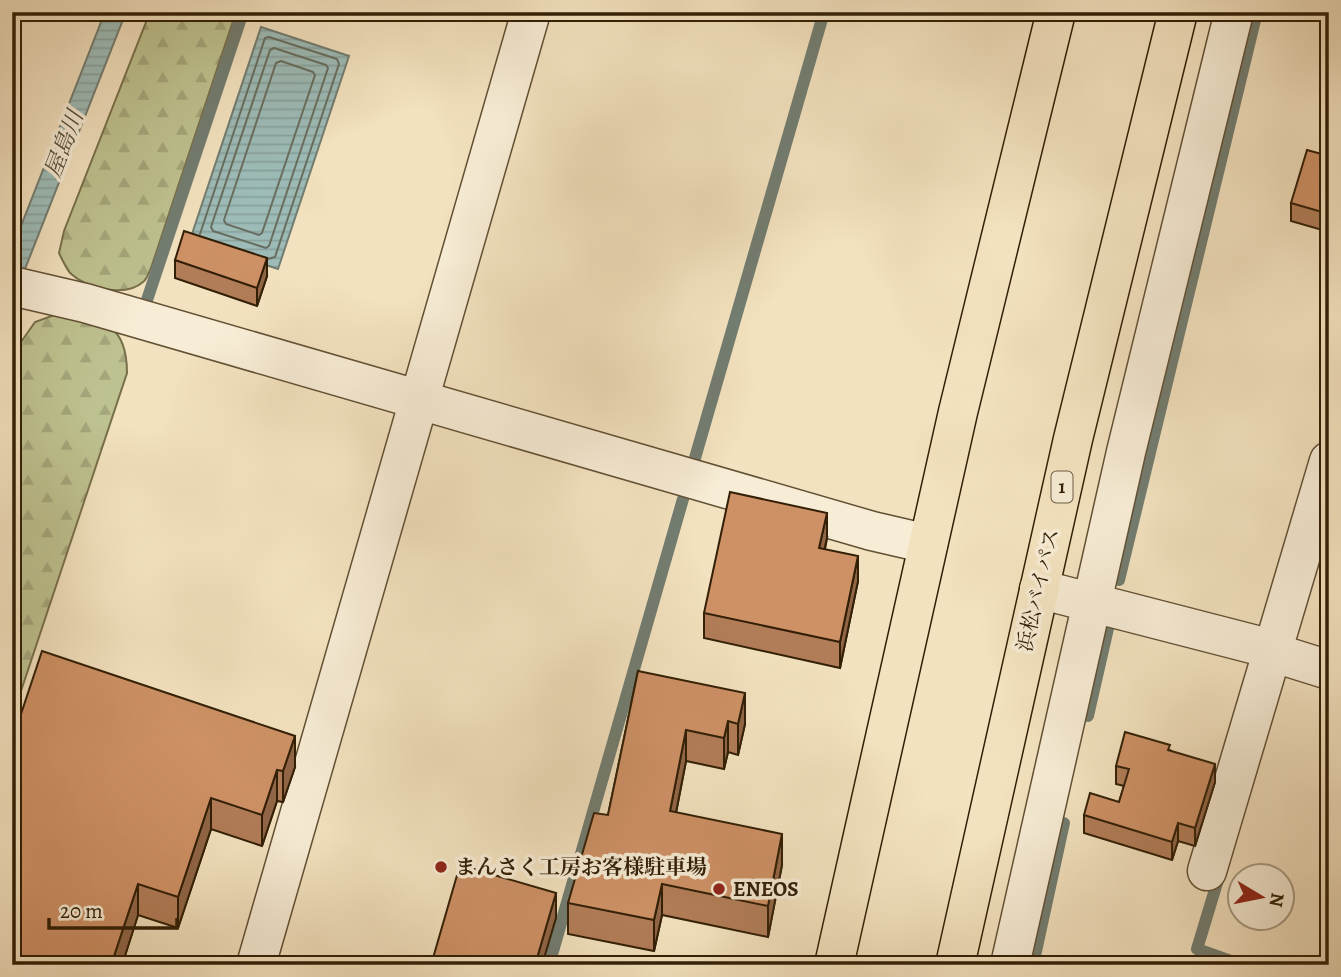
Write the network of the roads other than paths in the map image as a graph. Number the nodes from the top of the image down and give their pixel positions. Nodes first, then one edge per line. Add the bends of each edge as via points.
1 (531, 12) edge
2 (1056, 12) edge
3 (1178, 12) edge
4 (1234, 12) edge
5 (24, 289) edge
6 (419, 400) junction
7 (1329, 461) edge
8 (928, 544) junction
9 (1039, 589) junction
10 (1091, 602) junction
11 (1272, 651) junction
12 (1329, 670) edge
13 (1207, 871) dead end
14 (256, 965) edge
15 (834, 965) edge
16 (955, 965) edge
17 (1010, 965) edge

1 - 6 street
2 - 8 highway
3 - 9 highway, 浜松バイパス / 1
4 - 10 street
5 - 6 street
6 - 8 street
6 - 14 street
7 - 11 street
8 - 15 highway
9 - 10 street
9 - 16 highway, 浜松バイパス / 1
10 - 11 street
10 - 17 street
11 - 12 street
11 - 13 street

